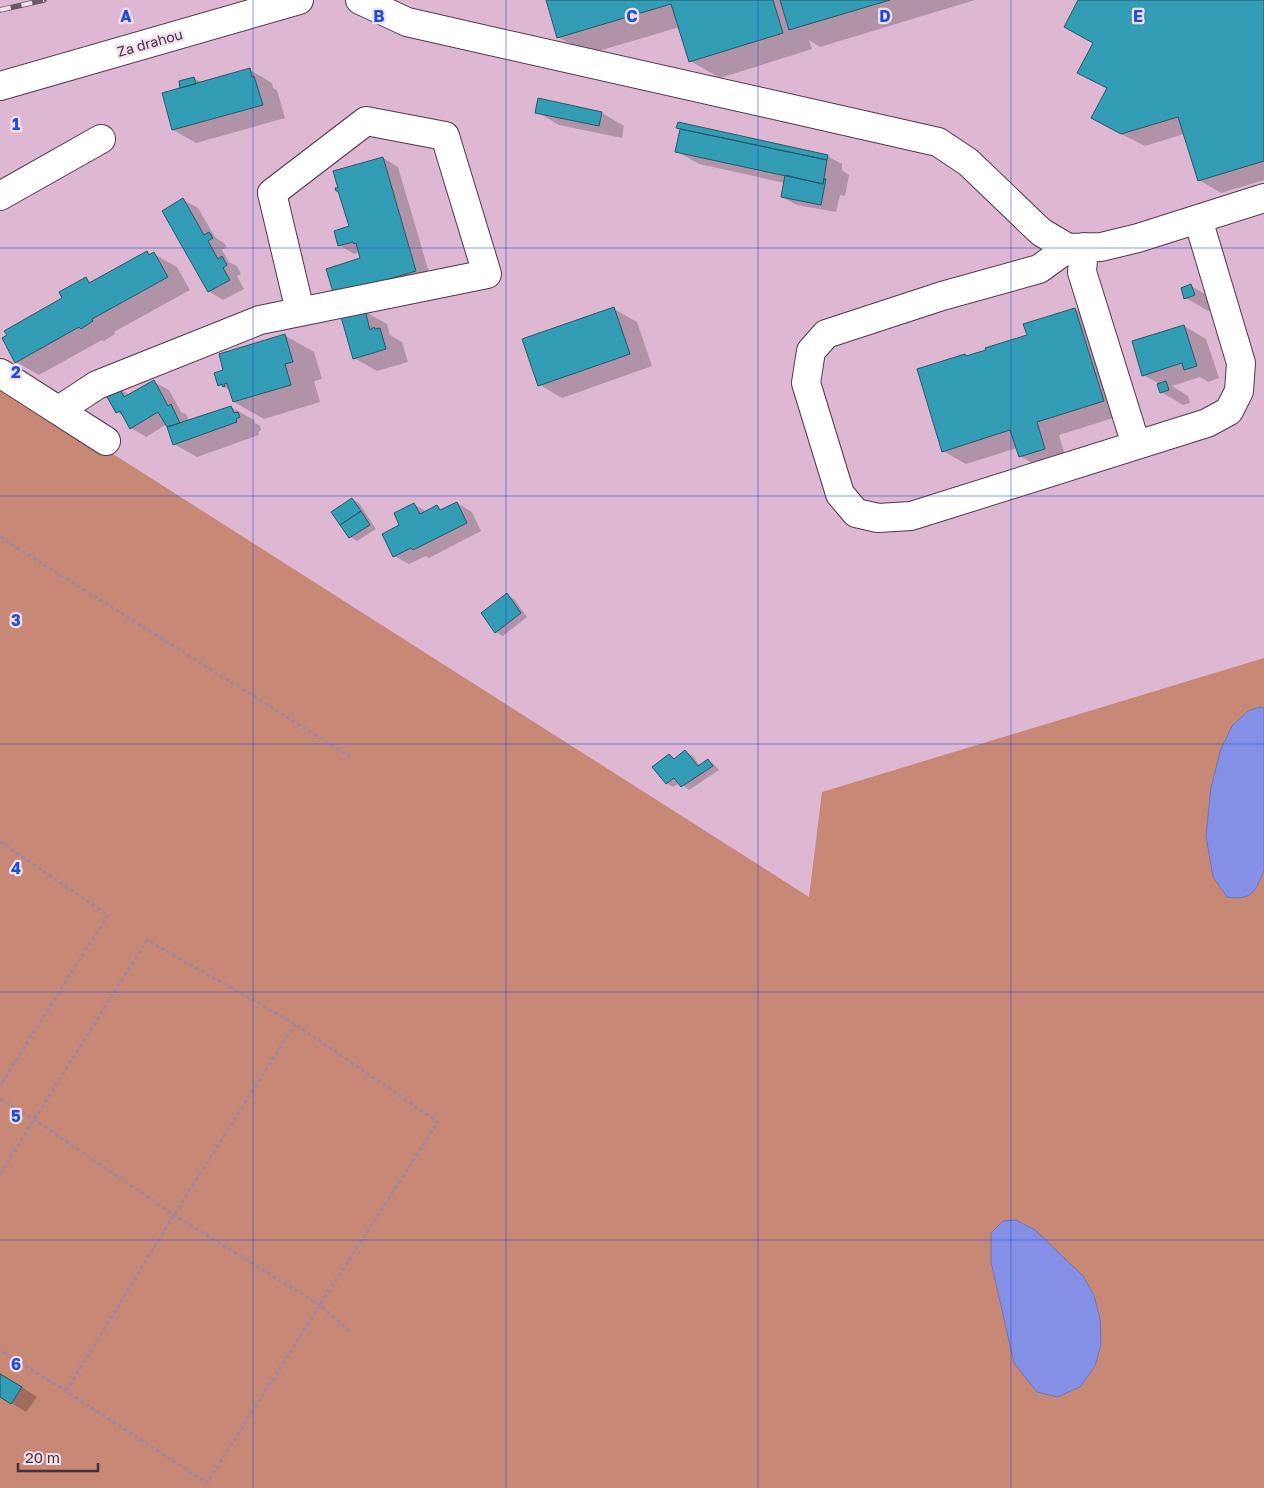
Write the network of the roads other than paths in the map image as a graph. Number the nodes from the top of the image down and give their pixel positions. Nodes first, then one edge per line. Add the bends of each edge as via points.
1 (299, 0) edge
2 (360, 0) edge
3 (0, 86) edge
4 (101, 139) dead end
5 (0, 196) edge
6 (1264, 198) edge
7 (1198, 219) junction
8 (1076, 248) junction
9 (300, 311) junction
10 (0, 373) edge
11 (59, 410) junction
12 (106, 441) dead end
13 (1136, 445) junction

1 - 3 lane, Za drahou
2 - 8 lane via 407,22 938,142 968,162 1041,232
4 - 5 lane
6 - 7 lane
7 - 8 lane via 1101,247
7 - 13 lane via 1241,363 1239,391 1229,410 1207,423
8 - 13 lane
8 - 13 lane via 1039,269 826,334 811,352 806,383 840,494 856,513 878,518 911,516
9 - 9 lane via 487,274 444,136 366,121 272,193
9 - 11 lane via 260,320 97,385
10 - 11 lane
11 - 12 lane

